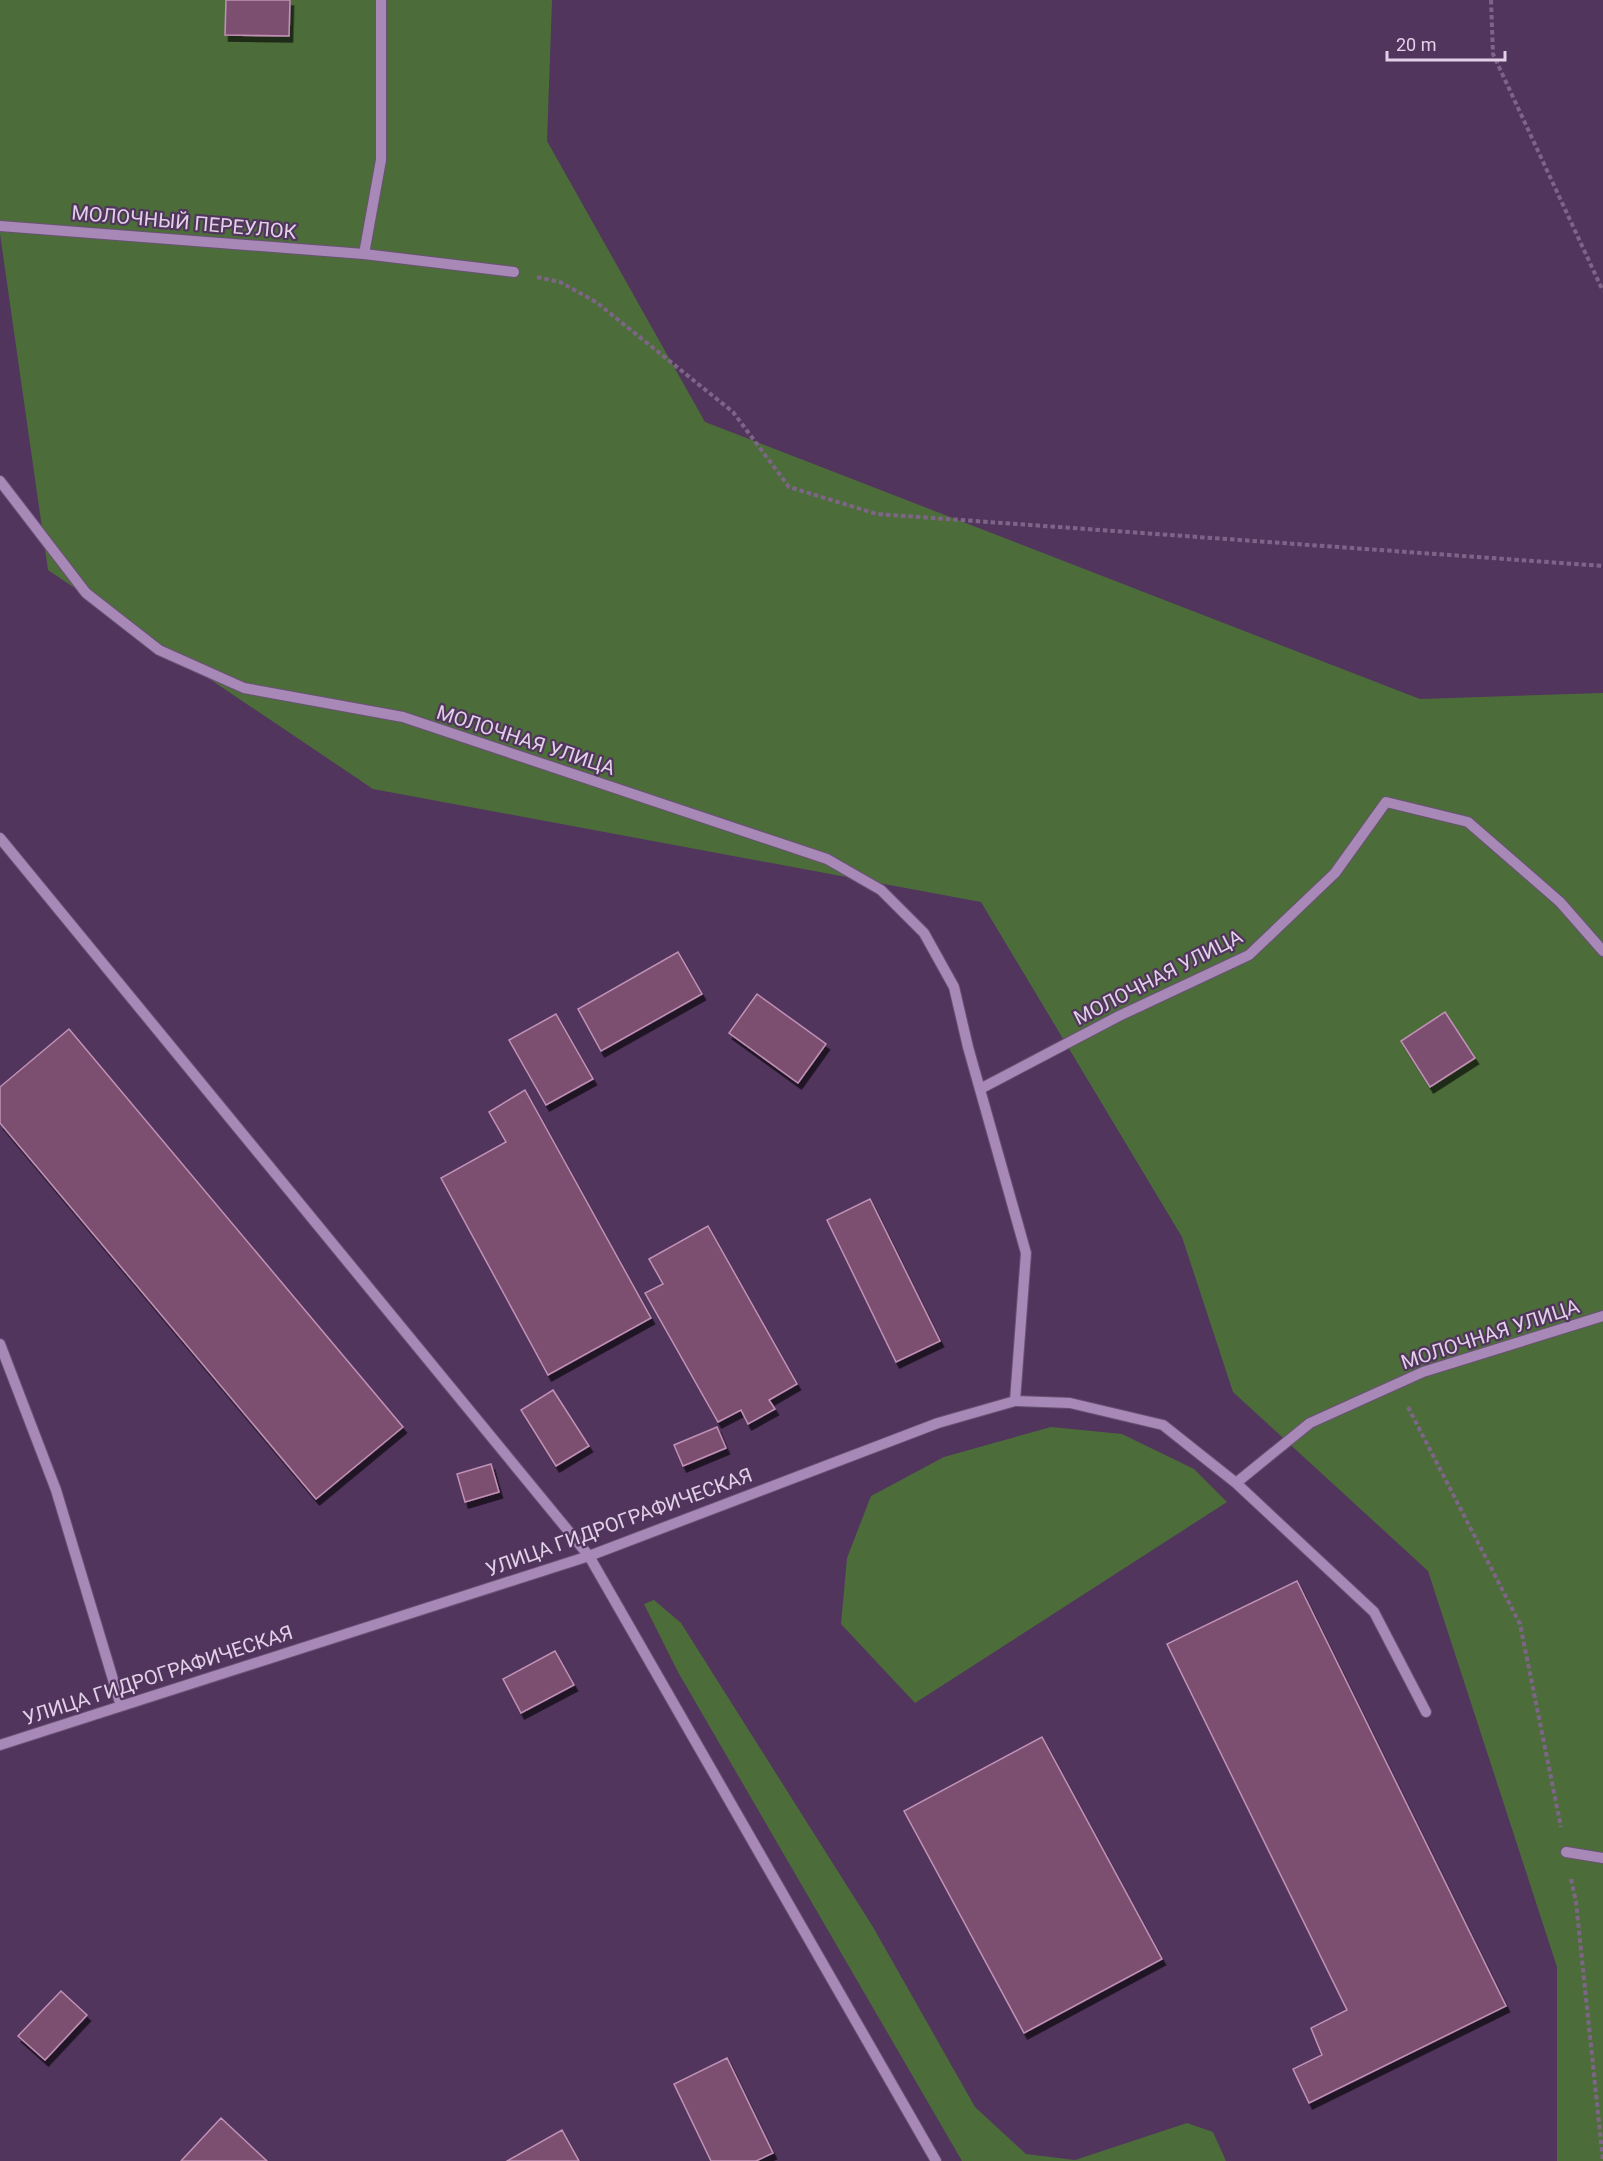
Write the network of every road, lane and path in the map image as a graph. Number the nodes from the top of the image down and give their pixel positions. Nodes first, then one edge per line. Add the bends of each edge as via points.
1 (381, 0) edge
2 (1491, 0) edge
3 (0, 226) edge
4 (364, 254) junction
5 (514, 272) joint
6 (1603, 291) edge
7 (0, 481) edge
8 (1603, 566) edge
9 (0, 838) edge
10 (1603, 951) edge
11 (980, 1089) junction
12 (1603, 1316) edge
13 (0, 1344) edge
14 (1397, 1384) junction
15 (1016, 1401) junction
16 (1236, 1483) junction
17 (589, 1556) junction
18 (121, 1706) junction
19 (1426, 1712) dead end
20 (0, 1745) edge
21 (1566, 1852) junction
22 (1603, 1858) edge
23 (936, 2161) edge
24 (1603, 2161) edge

1 - 4 street via 381,160
2 - 6 path via 1493,54
3 - 4 street, МОЛОЧНЫЙ ПЕРЕУЛОК
4 - 5 street, МОЛОЧНЫЙ ПЕРЕУЛОК
5 - 8 path via 560,282 596,302 733,412 789,487 877,514
7 - 11 street, МОЛОЧНАЯ УЛИЦА via 86,593 159,650 244,688 403,717 827,859 881,890 924,933 954,987
9 - 17 street
10 - 11 street, МОЛОЧНАЯ УЛИЦА via 1560,902 1468,822 1386,802 1335,873 1249,955 1119,1016
11 - 15 street, МОЛОЧНАЯ УЛИЦА via 1026,1253
12 - 14 street, МОЛОЧНАЯ УЛИЦА via 1423,1372
13 - 18 street via 56,1490
14 - 16 street, МОЛОЧНАЯ УЛИЦА via 1310,1424
14 - 21 path via 1520,1624
15 - 16 street, УЛИЦА ГИДРОГРАФИЧЕСКАЯ via 1070,1403 1163,1425
15 - 17 street, УЛИЦА ГИДРОГРАФИЧЕСКАЯ via 938,1423
16 - 19 street, УЛИЦА ГИДРОГРАФИЧЕСКАЯ via 1374,1612
17 - 18 street, УЛИЦА ГИДРОГРАФИЧЕСКАЯ
17 - 23 street
18 - 20 street, УЛИЦА ГИДРОГРАФИЧЕСКАЯ
21 - 22 street
21 - 24 path via 1576,1902

